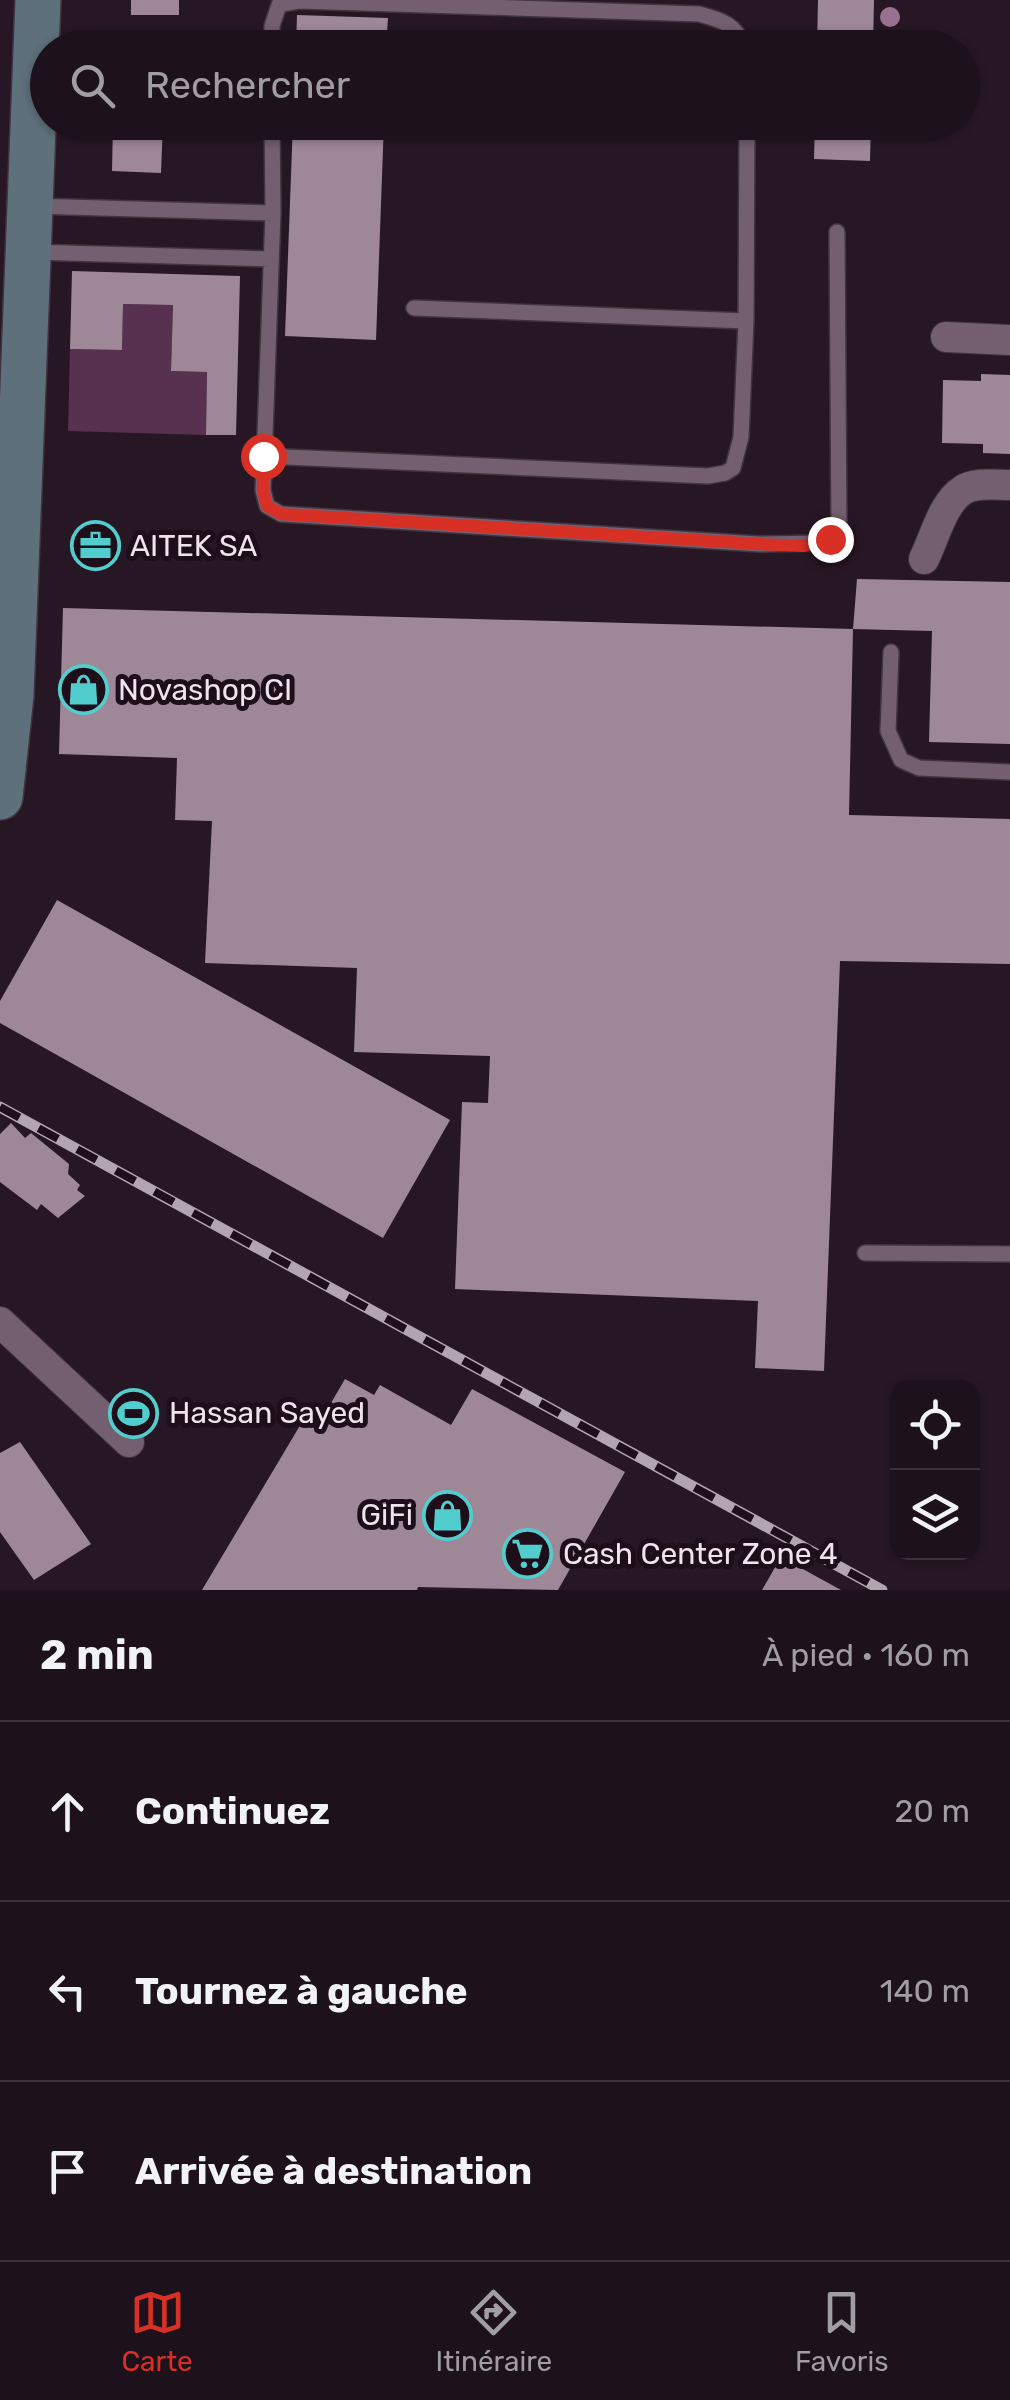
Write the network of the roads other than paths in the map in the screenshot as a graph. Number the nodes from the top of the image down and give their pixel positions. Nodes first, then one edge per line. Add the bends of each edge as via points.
1 (38, 0) edge
2 (37, 30) edge
3 (273, 30) edge
4 (736, 30) edge
5 (33, 140) edge
6 (272, 140) edge
7 (746, 140) edge
8 (30, 206) junction
9 (272, 213) junction
10 (837, 232) dead end
11 (28, 252) junction
12 (271, 259) junction
13 (414, 308) dead end
14 (746, 322) junction
15 (946, 337) dead end
16 (1010, 340) edge
17 (263, 456) junction
18 (1010, 485) edge
19 (924, 559) dead end
20 (891, 652) dead end
21 (1010, 772) edge
22 (0, 797) edge
23 (865, 1253) dead end
24 (1010, 1254) edge
25 (0, 1322) edge
26 (130, 1442) dead end

1 - 2 street
3 - 4 lane via 279,5 300,1 699,14
5 - 8 street
6 - 9 lane
7 - 14 lane
8 - 9 lane
8 - 11 street
9 - 12 lane
10 - 17 lane via 839,528 822,543 281,514 267,506
11 - 12 lane
11 - 22 street via 11,695
12 - 17 lane
13 - 14 lane
14 - 17 lane via 741,437 733,468 725,473
15 - 16 street
18 - 19 street via 962,490
20 - 21 lane via 888,731 901,760 920,768
23 - 24 lane
25 - 26 street

